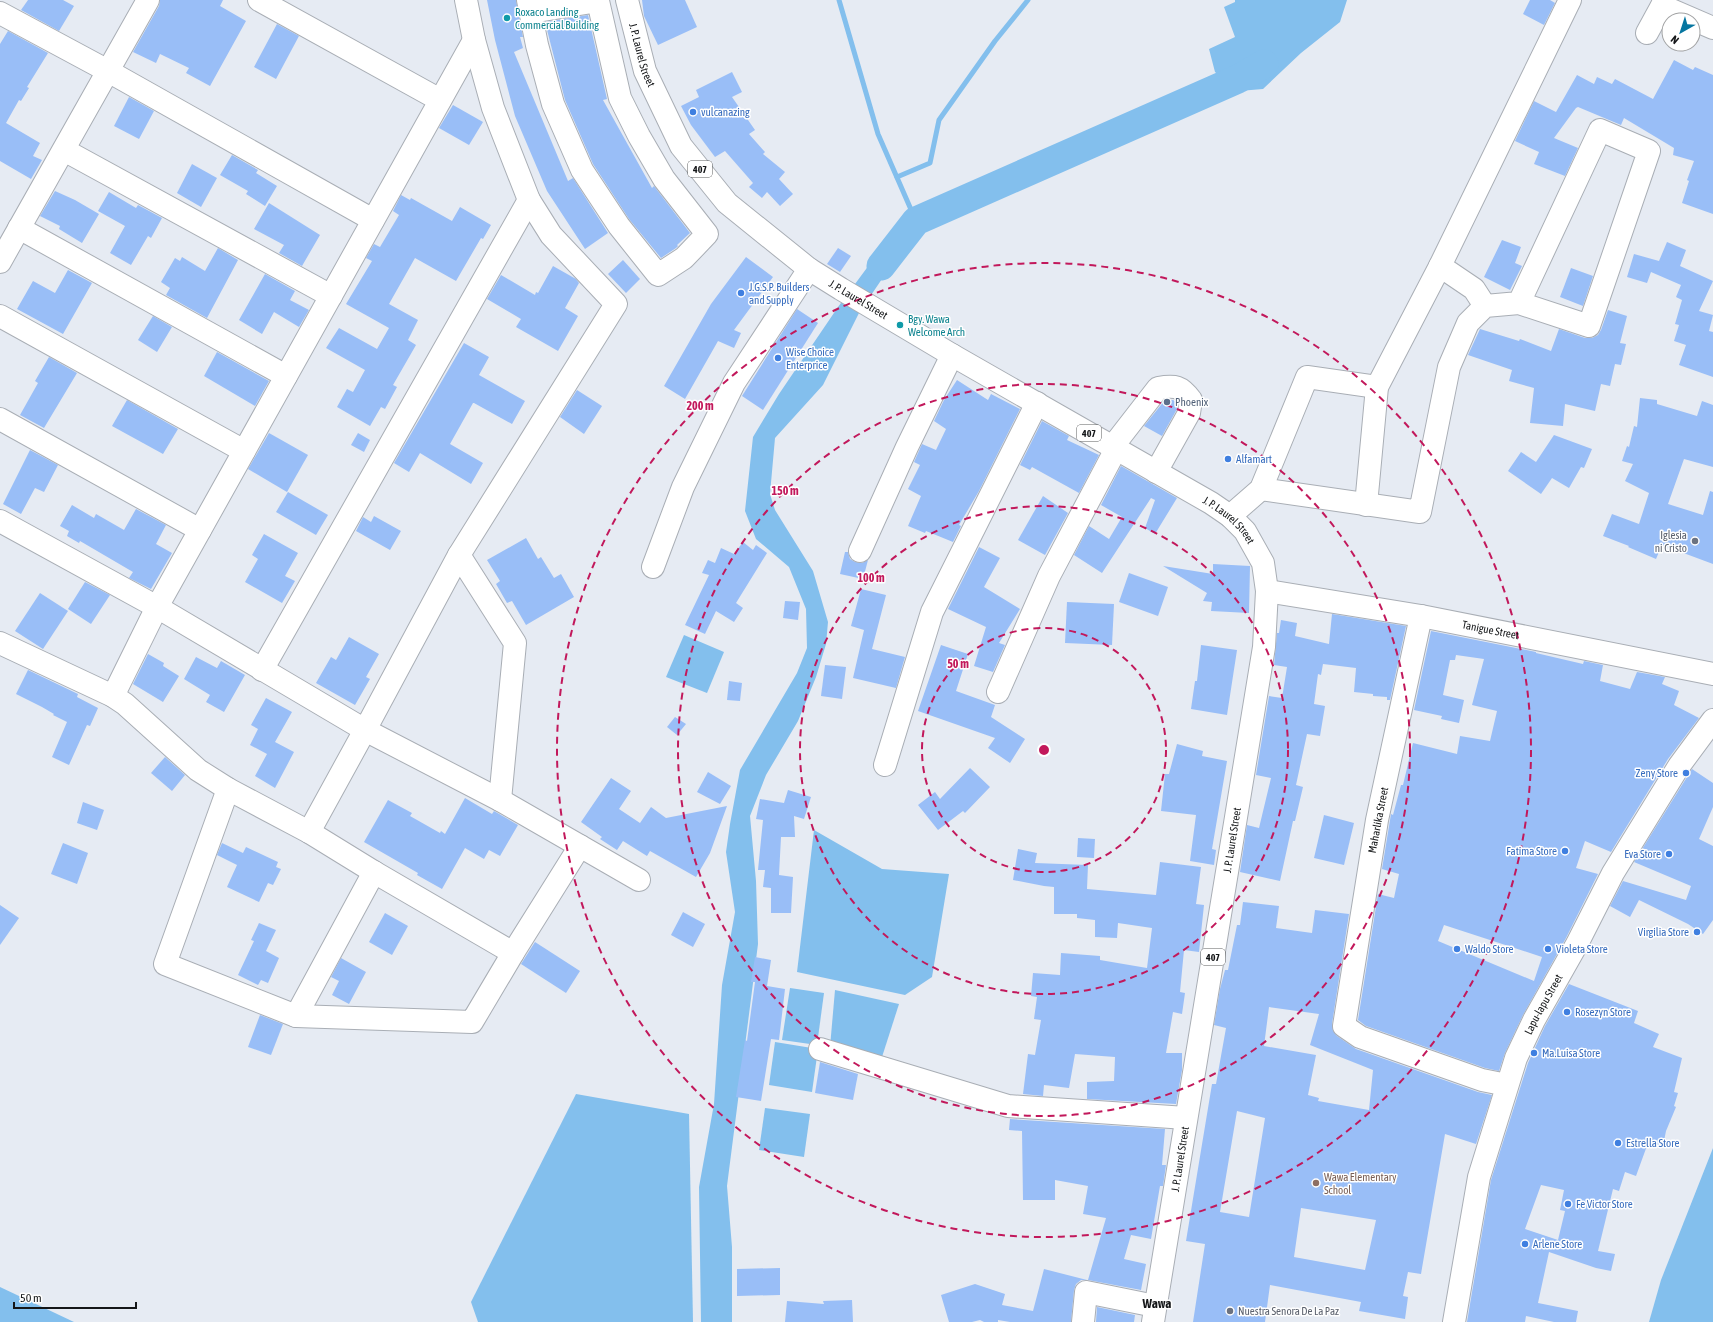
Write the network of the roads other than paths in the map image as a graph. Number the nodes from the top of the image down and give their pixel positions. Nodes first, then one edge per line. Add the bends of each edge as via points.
1 (7, 0) edge
2 (148, 0) edge
3 (259, 0) edge
4 (466, 0) edge
5 (627, 0) edge
6 (1570, 0) edge
7 (1663, 3) edge
8 (530, 6) edge
9 (0, 13) edge
10 (1713, 28) edge
11 (1647, 33) dead end
12 (474, 40) junction
13 (108, 71) junction
14 (440, 100) junction
15 (64, 150) junction
16 (528, 200) junction
17 (373, 220) junction
18 (19, 228) junction
19 (0, 262) edge
20 (1440, 266) junction
21 (809, 269) junction
22 (330, 296) junction
23 (1519, 303) junction
24 (1485, 306) junction
25 (0, 316) edge
26 (952, 355) junction
27 (286, 376) junction
28 (1377, 387) junction
29 (1037, 403) junction
30 (0, 419) edge
31 (1114, 448) junction
32 (244, 451) junction
33 (1156, 472) junction
34 (1261, 489) junction
35 (1366, 505) junction
36 (1230, 516) junction
37 (0, 521) edge
38 (200, 530) junction
39 (860, 550) dead end
40 (459, 555) junction
41 (653, 567) dead end
42 (1267, 590) junction
43 (157, 607) junction
44 (1421, 616) junction
45 (0, 643) edge
46 (262, 670) junction
47 (1713, 674) edge
48 (998, 692) dead end
49 (113, 696) junction
50 (1713, 720) edge
51 (366, 730) junction
52 (885, 765) dead end
53 (228, 789) junction
54 (500, 800) junction
55 (309, 832) junction
56 (580, 846) junction
57 (374, 872) junction
58 (639, 880) dead end
59 (513, 952) junction
60 (296, 1016) junction
61 (820, 1049) dead end
62 (1506, 1085) junction
63 (1186, 1118) junction
64 (1154, 1314) edge
65 (1083, 1322) edge
66 (1454, 1322) edge

1 - 9 street
2 - 13 street
3 - 14 street
4 - 12 street
5 - 21 street, J. P. Laurel Street / 407 via 645,71 681,146 727,203
6 - 20 street
7 - 10 street
7 - 11 street
8 - 8 street via 598,1 620,98 664,179 707,234 684,258 658,275 619,226 582,170 553,104 537,45
9 - 13 street
12 - 14 street
12 - 16 street via 493,108
13 - 15 street
13 - 17 street
14 - 17 street
15 - 18 street
15 - 22 street
16 - 40 street via 551,235 616,304
16 - 46 street
17 - 22 street
18 - 19 street
18 - 27 street
20 - 24 street via 1474,289
20 - 28 street
21 - 26 street, J. P. Laurel Street / 407
21 - 41 street via 734,383 683,487
22 - 27 street
23 - 23 street via 1589,326 1649,151 1600,130
23 - 24 street
24 - 35 street via 1468,323 1449,367 1420,512
25 - 32 street
26 - 29 street, J. P. Laurel Street / 407
26 - 39 street
27 - 32 street
28 - 34 street via 1307,377
28 - 35 street
29 - 31 street, J. P. Laurel Street / 407
29 - 52 street via 932,612
30 - 38 street
31 - 33 street, J. P. Laurel Street / 407
31 - 33 street via 1158,388 1171,385 1184,391 1191,400 1189,413
31 - 48 street via 1049,576
32 - 38 street
33 - 36 street, J. P. Laurel Street / 407
34 - 35 street
34 - 36 street
36 - 42 street, J. P. Laurel Street / 407 via 1246,531 1263,563
37 - 43 street
38 - 43 street
40 - 51 street
40 - 54 street via 515,643
42 - 44 street, Tanigue Street
42 - 63 street, J. P. Laurel Street / 407 via 1264,647
43 - 46 street
43 - 49 street
44 - 47 street, Tanigue Street
44 - 62 street, Maharlika Street via 1377,820 1344,1026 1360,1037 1482,1080
45 - 49 street
46 - 51 street
49 - 53 street via 198,770
50 - 62 street, Lapu-lapu Street via 1679,766 1613,873 1534,1020
51 - 54 street
51 - 55 street
53 - 55 street
53 - 60 street via 165,964
54 - 56 street
55 - 57 street
56 - 58 street
56 - 59 street
57 - 59 street
57 - 60 street
59 - 60 street via 472,1022
61 - 63 street via 1008,1106
62 - 66 street, Lapu-lapu Street via 1479,1177
63 - 64 street, J. P. Laurel Street / 407
64 - 65 street via 1086,1292

